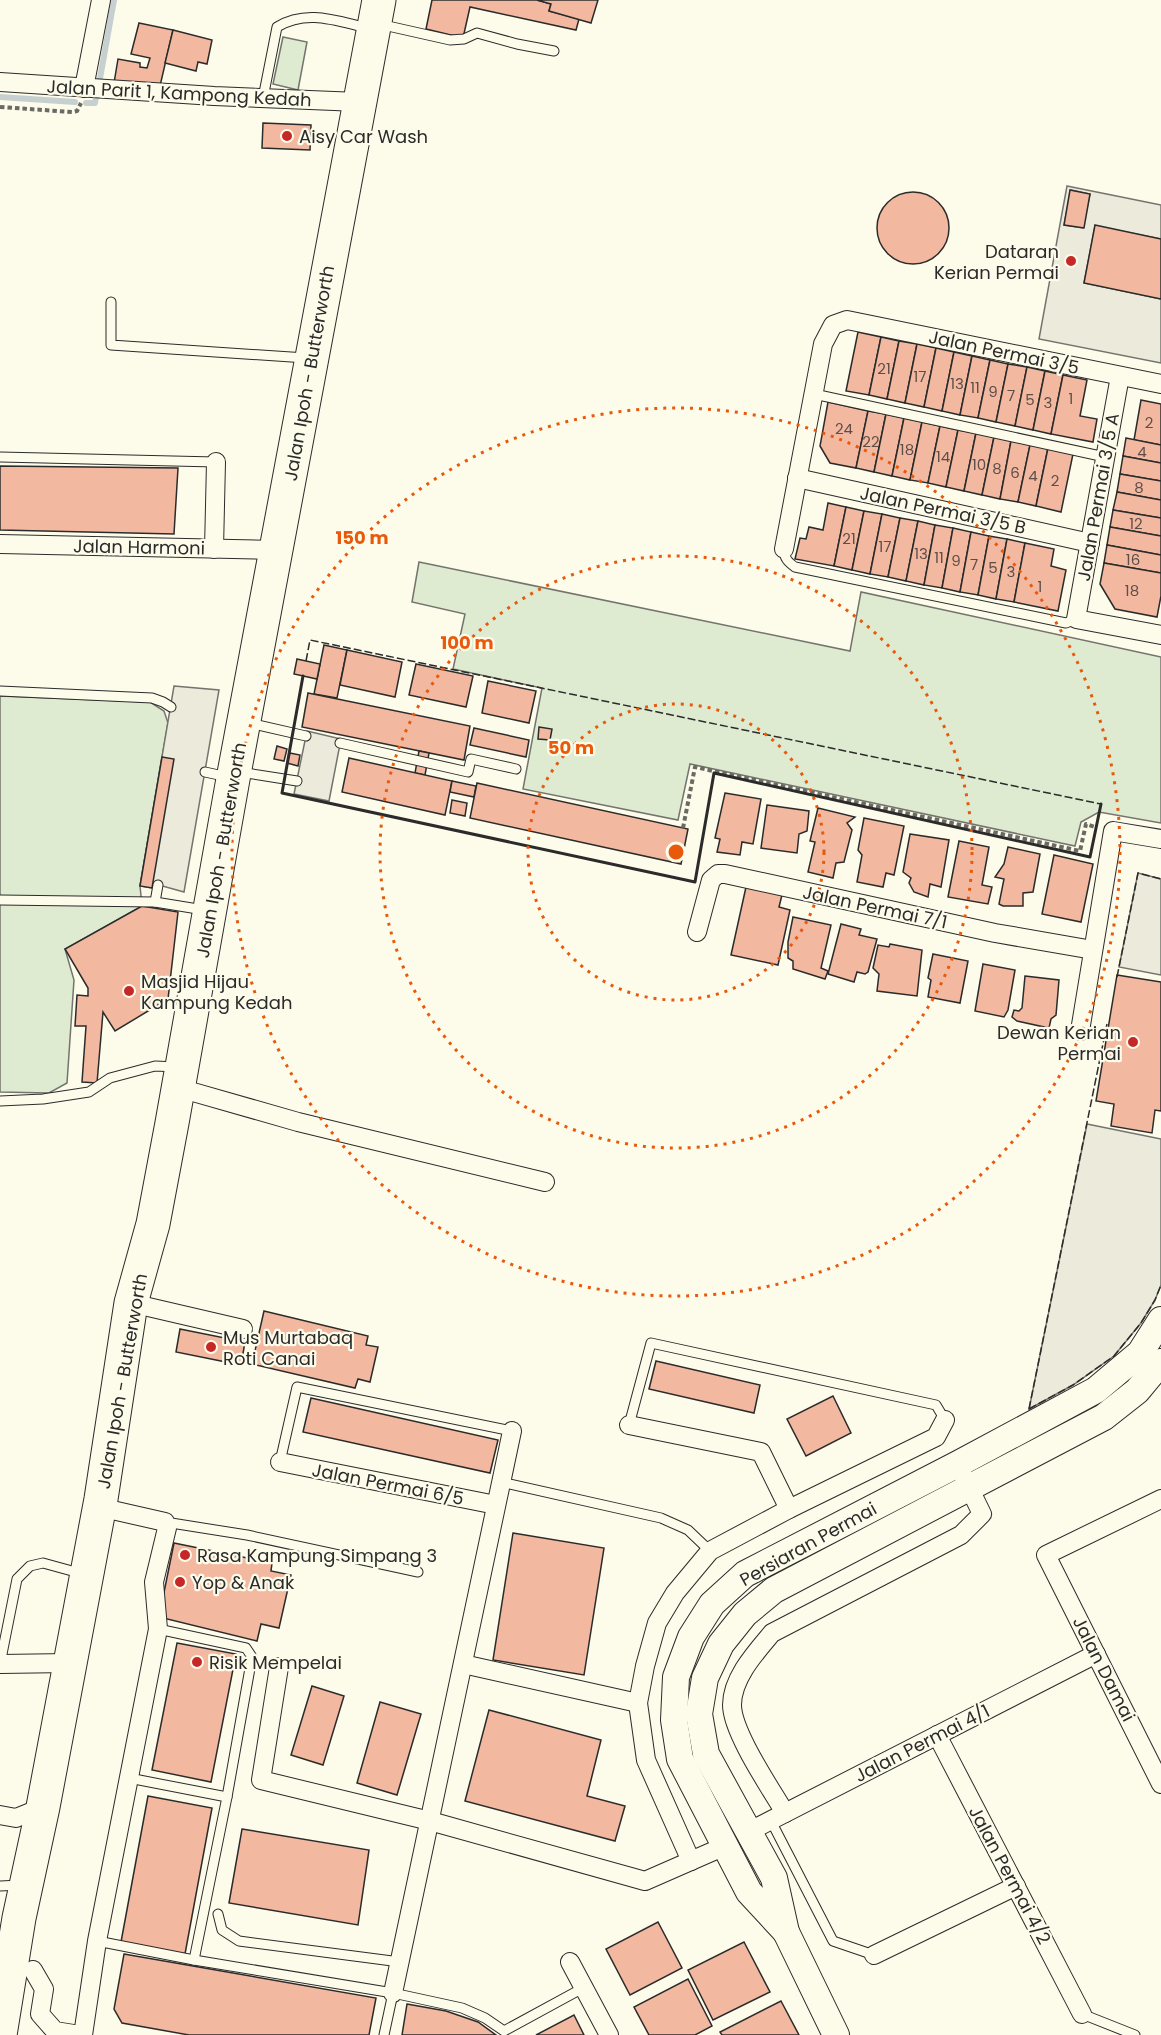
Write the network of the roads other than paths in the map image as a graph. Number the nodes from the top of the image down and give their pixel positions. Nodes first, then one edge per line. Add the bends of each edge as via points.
1 (101, 0) edge
2 (376, 17) edge
3 (554, 51) dead end
4 (0, 82) edge
5 (84, 88) junction
6 (263, 98) junction
7 (359, 102) junction
8 (111, 302) dead end
9 (311, 359) junction
10 (1120, 376) junction
11 (1161, 384) edge
12 (814, 394) junction
13 (0, 457) edge
14 (1105, 457) junction
15 (216, 462) joint
16 (797, 478) junction
17 (1090, 543) junction
18 (0, 544) edge
19 (214, 549) junction
20 (784, 549) joint
21 (277, 550) junction
22 (1076, 618) junction
23 (1161, 634) edge
24 (0, 691) edge
25 (171, 707) dead end
26 (244, 722) junction
27 (306, 736) dead end
28 (340, 743) dead end
29 (516, 769) dead end
30 (224, 774) junction
31 (297, 781) dead end
32 (1161, 839) edge
33 (158, 885) dead end
34 (0, 900) edge
35 (155, 902) junction
36 (210, 910) junction
37 (697, 932) dead end
38 (1093, 950) junction
39 (1080, 1031) dead end
40 (180, 1077) junction
41 (0, 1101) edge
42 (545, 1182) dead end
43 (131, 1303) junction
44 (1161, 1320) edge
45 (243, 1329) dead end
46 (1161, 1362) edge
47 (945, 1420) joint
48 (629, 1425) joint
49 (512, 1431) joint
50 (280, 1462) joint
51 (958, 1464) junction
52 (501, 1482) junction
53 (969, 1488) junction
54 (1161, 1499) edge
55 (496, 1505) junction
56 (99, 1507) junction
57 (789, 1509) junction
58 (165, 1522) junction
59 (710, 1551) junction
60 (418, 1572) dead end
61 (86, 1575) junction
62 (158, 1629) junction
63 (1096, 1654) junction
64 (69, 1663) junction
65 (0, 1664) edge
66 (463, 1664) junction
67 (279, 1667) dead end
68 (638, 1703) junction
69 (937, 1735) junction
70 (129, 1778) junction
71 (1161, 1784) edge
72 (227, 1797) junction
73 (15, 1814) edge
74 (430, 1821) junction
75 (768, 1822) junction
76 (725, 1846) junction
77 (691, 1861) junction
78 (13, 1886) edge
79 (1016, 1886) junction
80 (218, 1914) dead end
81 (786, 1932) junction
82 (97, 1941) junction
83 (874, 1955) joint
84 (194, 1960) junction
85 (400, 1962) junction
86 (570, 1962) dead end
87 (583, 1988) junction
88 (393, 1993) junction
89 (1082, 2014) joint
90 (42, 2034) edge
91 (0, 2035) edge
92 (82, 2035) edge
93 (384, 2035) edge
94 (609, 2035) edge
95 (836, 2035) edge
96 (1135, 2035) edge

1 - 5 street
2 - 3 lane via 450,40 477,33
2 - 6 lane via 309,16 290,19 277,27
2 - 7 highway, Jalan Ipoh - Butterworth
4 - 5 street, Jalan Parit 1, Kampong Kedah
5 - 6 street, Jalan Parit 1, Kampong Kedah
6 - 7 street, Jalan Parit 1, Kampong Kedah
7 - 9 highway, Jalan Ipoh - Butterworth
8 - 9 lane via 111,345
9 - 21 highway, Jalan Ipoh - Butterworth
10 - 11 street, Jalan Permai 3/5
10 - 12 street, Jalan Permai 3/5 via 847,320 833,325 823,344
10 - 14 street, Jalan Permai 3/5 A
12 - 14 lane
12 - 16 street
13 - 15 lane
14 - 17 street, Jalan Permai 3/5 A
15 - 19 street
16 - 17 street, Jalan Permai 3/5 B
16 - 20 street
17 - 22 street, Jalan Permai 3/5 A
18 - 19 street, Jalan Harmoni
19 - 21 street, Jalan Harmoni
20 - 22 lane via 787,561 795,567 1066,623
21 - 26 highway, Jalan Ipoh - Butterworth
22 - 23 street
24 - 25 lane via 152,698
26 - 27 lane
26 - 30 highway, Jalan Ipoh - Butterworth
28 - 29 lane via 468,772 471,759
30 - 31 lane
30 - 36 highway, Jalan Ipoh - Butterworth
32 - 38 street via 1113,831
33 - 35 lane
34 - 35 lane
35 - 36 lane
36 - 40 highway, Jalan Ipoh - Butterworth
37 - 38 street, Jalan Permai 7/1 via 711,880 725,874 994,933
38 - 39 street
40 - 41 lane via 155,1066 110,1078 89,1092
40 - 42 street via 298,1122
40 - 43 highway, Jalan Ipoh - Butterworth via 153,1224
43 - 45 street
43 - 56 highway, Jalan Ipoh - Butterworth
44 - 51 street, Persiaran Permai via 1140,1353 1096,1390
46 - 53 street, Persiaran Permai via 1137,1391 1104,1417
47 - 48 lane via 936,1405 651,1342
47 - 57 street via 936,1437
48 - 57 street via 761,1452
49 - 50 lane via 297,1387
49 - 52 street
50 - 55 street, Jalan Permai 6/5
51 - 53 street
51 - 76 street, Persiaran Permai via 745,1574 712,1604 692,1637 676,1677 674,1720 680,1759
52 - 55 street
52 - 59 lane via 661,1518 688,1530
53 - 75 street via 982,1514 962,1534 772,1633 751,1658 738,1681 732,1705
53 - 75 street, Persiaran Permai via 774,1590 746,1614 721,1644 705,1678 699,1714 706,1754
54 - 63 street, Jalan Damai via 1047,1555
55 - 66 street
56 - 58 street
56 - 61 highway, Jalan Ipoh - Butterworth
57 - 59 street
58 - 60 lane via 247,1535
58 - 62 street via 167,1528 154,1582
59 - 68 street via 675,1593 657,1623
61 - 64 highway, Jalan Ipoh - Butterworth
61 - 65 lane via 43,1563 30,1566 17,1579
62 - 70 street
62 - 72 lane via 250,1652
63 - 69 street, Jalan Permai 4/1
63 - 71 street, Jalan Damai
64 - 65 street
64 - 73 highway, Jalan Ipoh - Butterworth
66 - 68 street
66 - 74 street
67 - 74 street via 261,1780
68 - 77 street via 646,1760
69 - 75 street, Jalan Permai 4/1
69 - 79 street, Jalan Permai 4/2
70 - 72 lane
70 - 82 street
72 - 84 lane
73 - 78 highway, Jalan Ipoh - Butterworth
73 - 90 highway, Jalan Ipoh - Butterworth via 40,1924 33,1970
74 - 77 street via 645,1881
74 - 85 street
75 - 81 street, Persiaran Permai via 774,1878
75 - 83 lane via 833,1941
76 - 77 street
76 - 81 street, Persiaran Permai via 749,1892
78 - 91 highway, Jalan Ipoh - Butterworth
79 - 83 street
79 - 89 street, Jalan Permai 4/2
80 - 85 lane via 222,1930 239,1941
81 - 95 street
82 - 84 lane
82 - 92 street
84 - 88 lane
85 - 88 street
86 - 87 street
87 - 88 lane via 504,2031 462,2008
87 - 94 street
88 - 93 lane
89 - 96 lane
90 - 92 street

